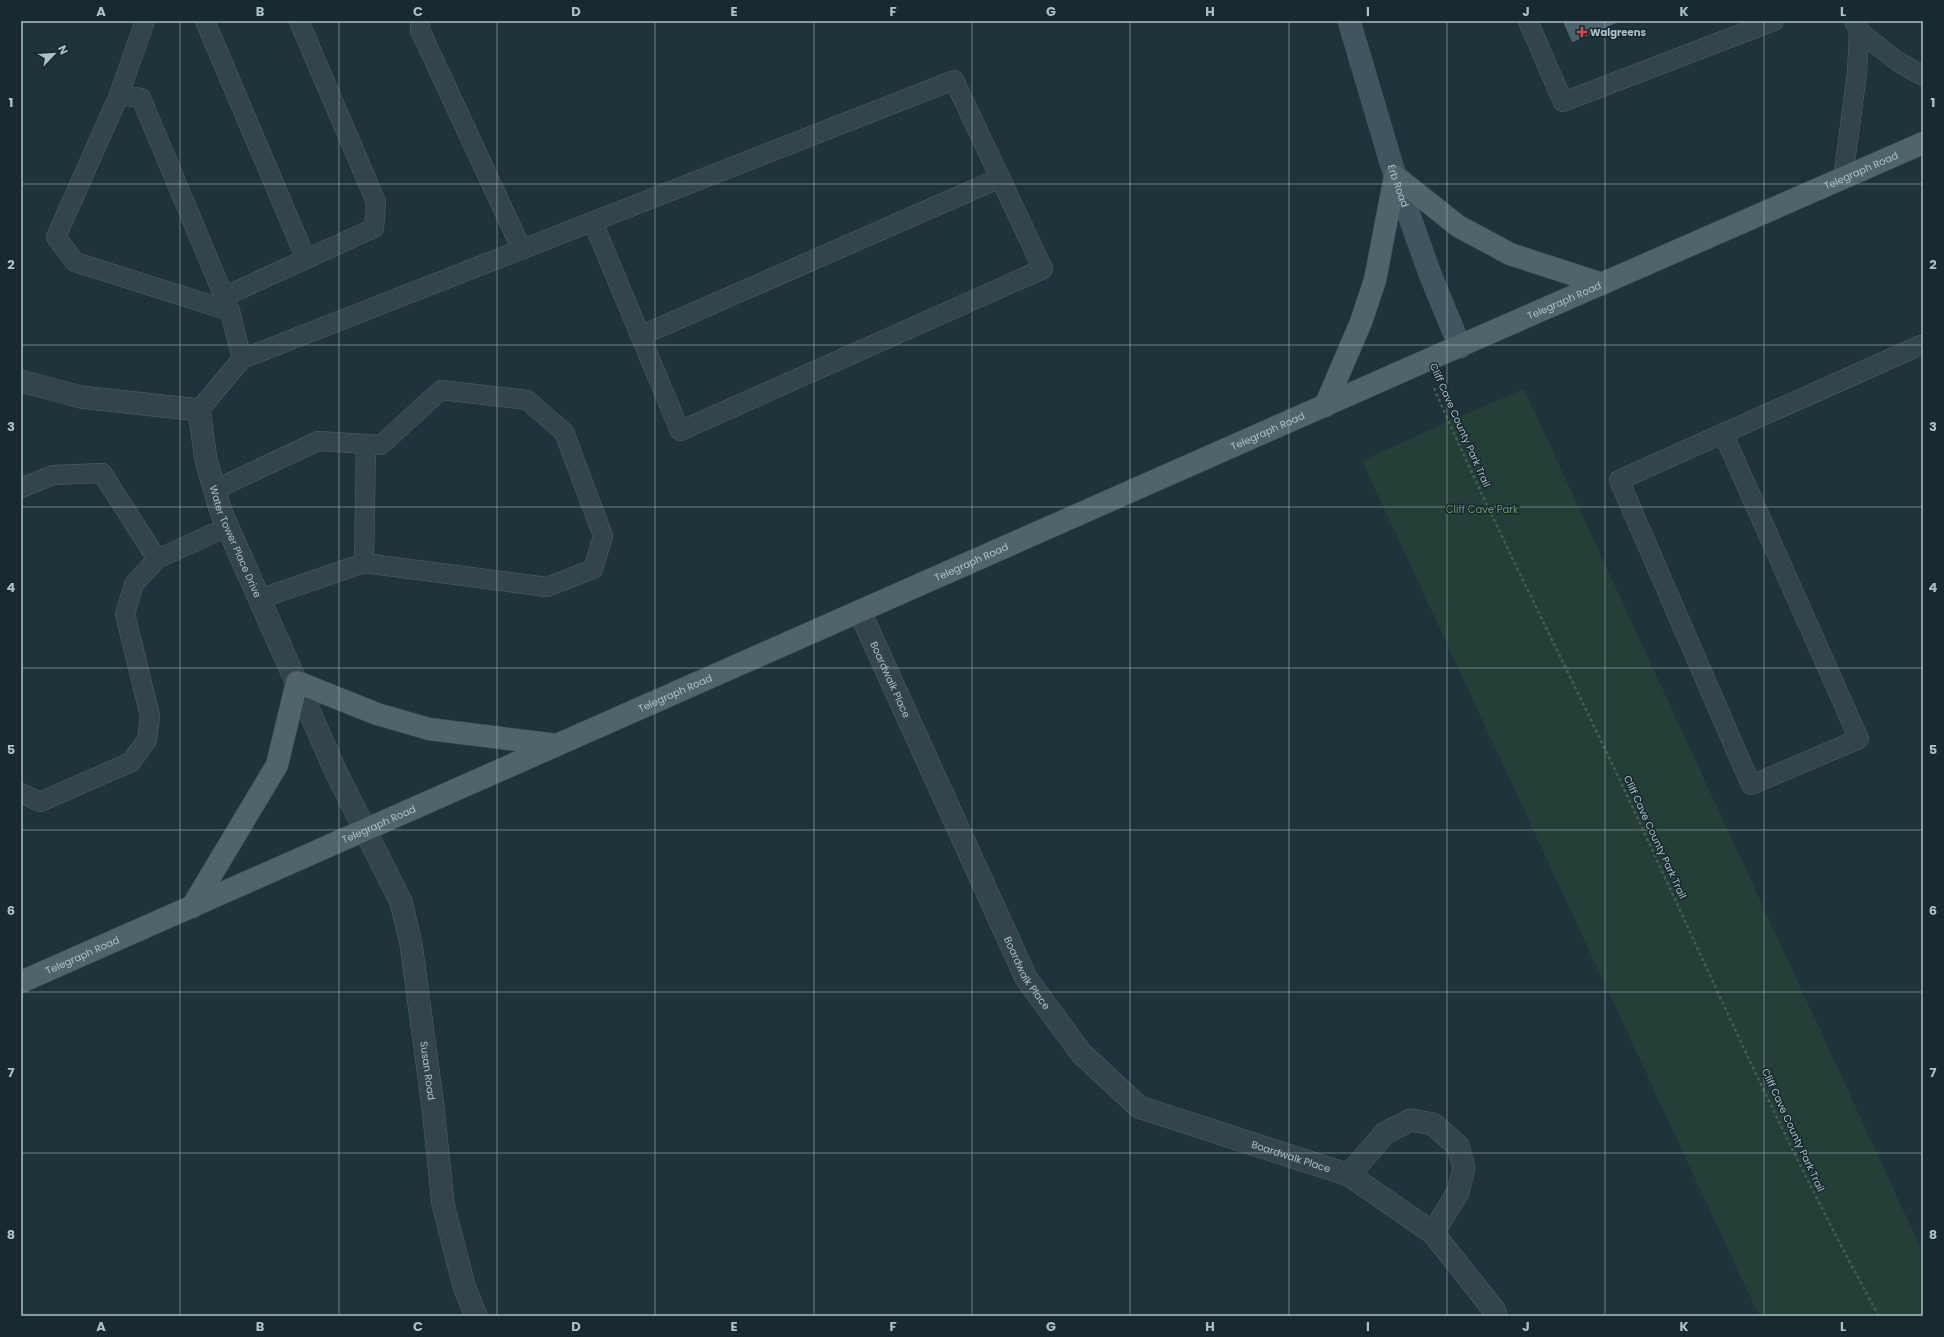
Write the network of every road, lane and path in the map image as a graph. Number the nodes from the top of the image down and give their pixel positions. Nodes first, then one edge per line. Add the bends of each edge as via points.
1 (145, 21) edge
2 (205, 21) edge
3 (299, 21) edge
4 (420, 21) edge
5 (1349, 21) edge
6 (1528, 21) edge
7 (1774, 21) edge
8 (1856, 26) edge
9 (1923, 76) edge
10 (119, 95) junction
11 (1923, 143) edge
12 (1395, 176) junction
13 (1000, 178) junction
14 (1843, 178) junction
15 (593, 222) junction
16 (522, 250) junction
17 (306, 259) junction
18 (1602, 284) junction
19 (226, 304) junction
20 (640, 336) junction
21 (1460, 346) junction
22 (1922, 346) edge
23 (242, 359) junction
24 (1423, 362) junction
25 (21, 381) edge
26 (1325, 406) junction
27 (199, 410) junction
28 (1723, 433) junction
29 (366, 444) junction
30 (21, 488) edge
31 (214, 490) junction
32 (228, 527) junction
33 (157, 559) junction
34 (364, 563) junction
35 (259, 599) junction
36 (860, 612) junction
37 (297, 682) junction
38 (559, 745) junction
39 (21, 793) edge
40 (364, 831) junction
41 (192, 907) junction
42 (21, 982) edge
43 (1349, 1175) junction
44 (1434, 1233) junction
45 (476, 1316) edge
46 (1496, 1316) edge
47 (1879, 1316) edge

1 - 10 lane
2 - 17 lane
3 - 17 lane via 376,202 374,228
4 - 16 lane via 420,30
5 - 12 street, Erb Road
6 - 7 lane via 1563,102
8 - 9 lane via 1897,61
8 - 14 lane via 1857,73
10 - 19 lane via 141,98
10 - 19 lane via 56,237 74,262
11 - 14 main road, Telegraph Road
12 - 18 main road via 1458,226 1510,254
12 - 21 street, Erb Road via 1430,274
12 - 26 main road via 1375,280
13 - 15 lane via 954,80
13 - 20 lane
13 - 20 lane via 1043,269 680,431
14 - 18 main road, Telegraph Road
15 - 16 lane
15 - 20 lane
16 - 23 lane
17 - 19 lane
18 - 21 main road, Telegraph Road
19 - 23 lane
21 - 24 main road, Telegraph Road
22 - 28 lane
23 - 27 lane
24 - 26 main road, Telegraph Road
24 - 47 path, Cliff Cave County Park Trail via 1465,460 1623,787 1795,1154 1840,1246
25 - 27 street via 81,397
26 - 36 main road, Telegraph Road
27 - 31 street, Water Tower Place Drive via 206,460
28 - 28 lane via 1859,739 1752,785 1618,480
29 - 31 lane via 318,441
29 - 34 lane
29 - 34 lane via 381,445 441,390 527,400 564,432 603,536 593,569 547,587
30 - 33 lane via 53,475 102,473
31 - 32 street, Water Tower Place Drive
32 - 33 lane
32 - 35 street, Water Tower Place Drive
33 - 39 lane via 134,584 124,614 150,716 147,740 131,762 40,802
34 - 35 lane
35 - 37 street, Water Tower Place Drive
36 - 38 main road, Telegraph Road
36 - 43 street, Boardwalk Place via 1026,978 1081,1053 1139,1107
37 - 38 main road via 377,714 429,729
37 - 40 street, Water Tower Place Drive
37 - 41 main road via 277,765
38 - 40 main road, Telegraph Road
40 - 41 main road, Telegraph Road
40 - 45 street, Susan Road via 401,902 411,944 434,1107 443,1204 464,1286
41 - 42 main road, Telegraph Road
43 - 44 street, Boardwalk Place
43 - 44 street via 1385,1133 1411,1120 1433,1124 1458,1146 1464,1168 1458,1192
44 - 46 street, Boardwalk Place

